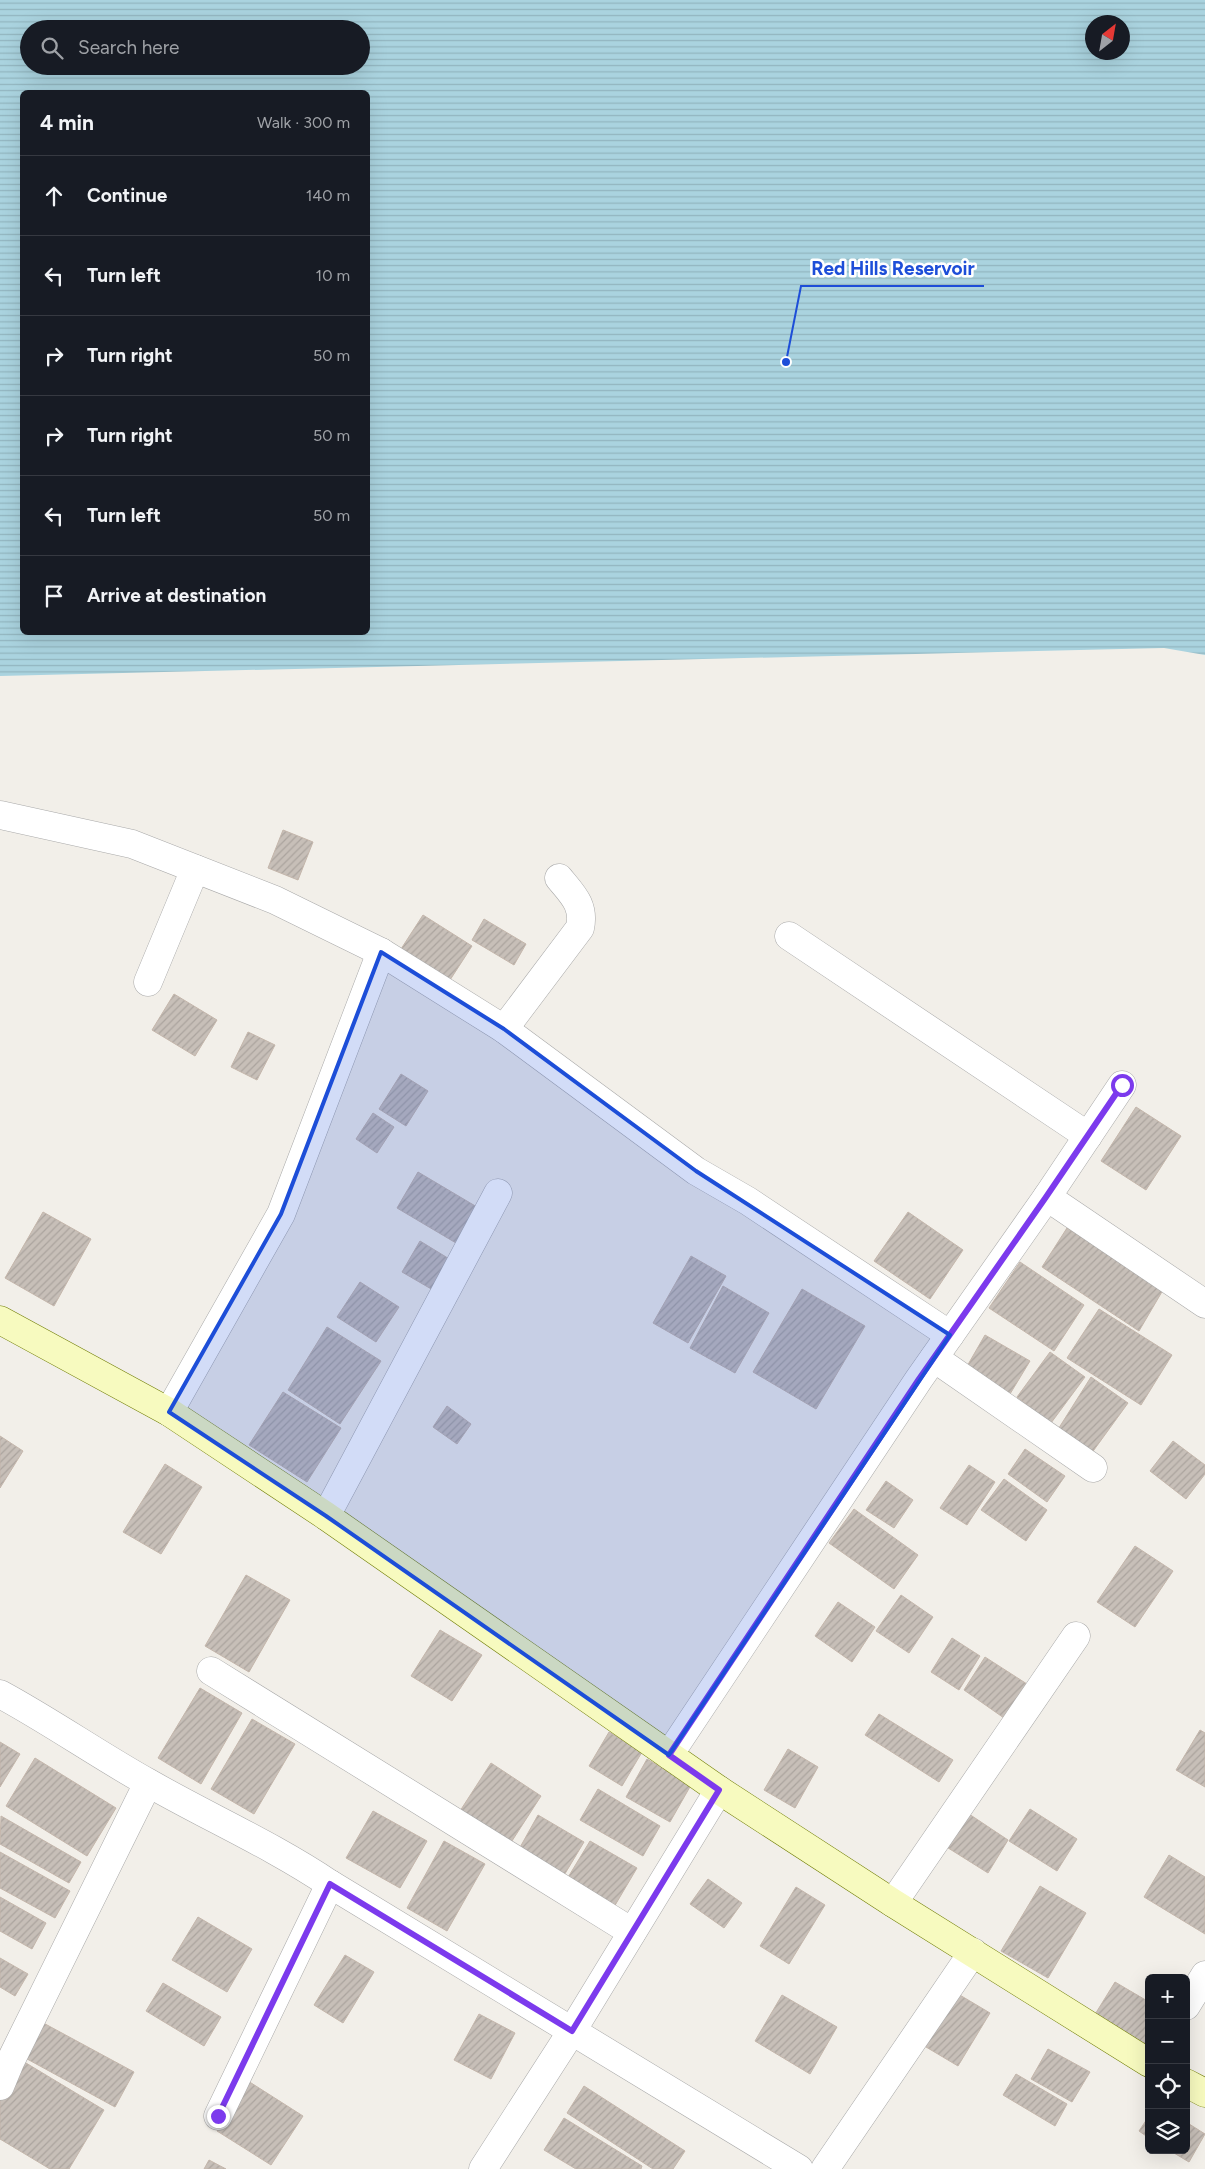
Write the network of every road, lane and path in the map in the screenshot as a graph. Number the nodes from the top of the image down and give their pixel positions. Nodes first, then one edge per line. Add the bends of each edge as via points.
1 (0, 815) edge
2 (195, 869) junction
3 (559, 878) dead end
4 (789, 936) dead end
5 (381, 952) junction
6 (148, 982) dead end
7 (504, 1029) junction
8 (1122, 1085) dead end
9 (1088, 1136) junction
10 (498, 1193) dead end
11 (1046, 1197) junction
12 (1205, 1304) edge
13 (0, 1320) edge
14 (950, 1335) junction
15 (934, 1358) junction
16 (169, 1412) junction
17 (1093, 1468) dead end
18 (326, 1516) junction
19 (1076, 1636) dead end
20 (211, 1671) dead end
21 (0, 1694) edge
22 (669, 1755) junction
23 (148, 1783) junction
24 (719, 1790) junction
25 (330, 1884) junction
26 (893, 1903) junction
27 (632, 1932) junction
28 (973, 1952) junction
29 (1205, 1975) edge
30 (1190, 1999) edge
31 (572, 2031) junction
32 (5, 2059) edge
33 (1145, 2060) edge
34 (1190, 2085) edge
35 (0, 2086) edge
36 (1205, 2093) edge
37 (218, 2116) dead end
38 (483, 2169) edge
39 (799, 2169) edge
40 (825, 2169) edge

1 - 2 street via 132,844
2 - 5 street via 275,900
2 - 6 street
3 - 7 street via 576,899 583,916 580,928
4 - 9 street
5 - 7 street
5 - 16 street via 281,1214
7 - 14 street via 696,1171
8 - 9 street
9 - 11 street
10 - 18 street
11 - 12 street
11 - 14 street
13 - 16 street
14 - 15 street
15 - 17 street
15 - 22 street
16 - 18 street
18 - 22 street
19 - 26 street
20 - 27 street
21 - 23 street
22 - 24 street
23 - 25 street via 274,1850
23 - 32 street
24 - 26 street
24 - 27 street
25 - 31 street
25 - 37 street
26 - 28 street
27 - 31 street
28 - 33 street
28 - 40 street
29 - 30 street
31 - 38 street
31 - 39 street
32 - 35 street
34 - 36 street

